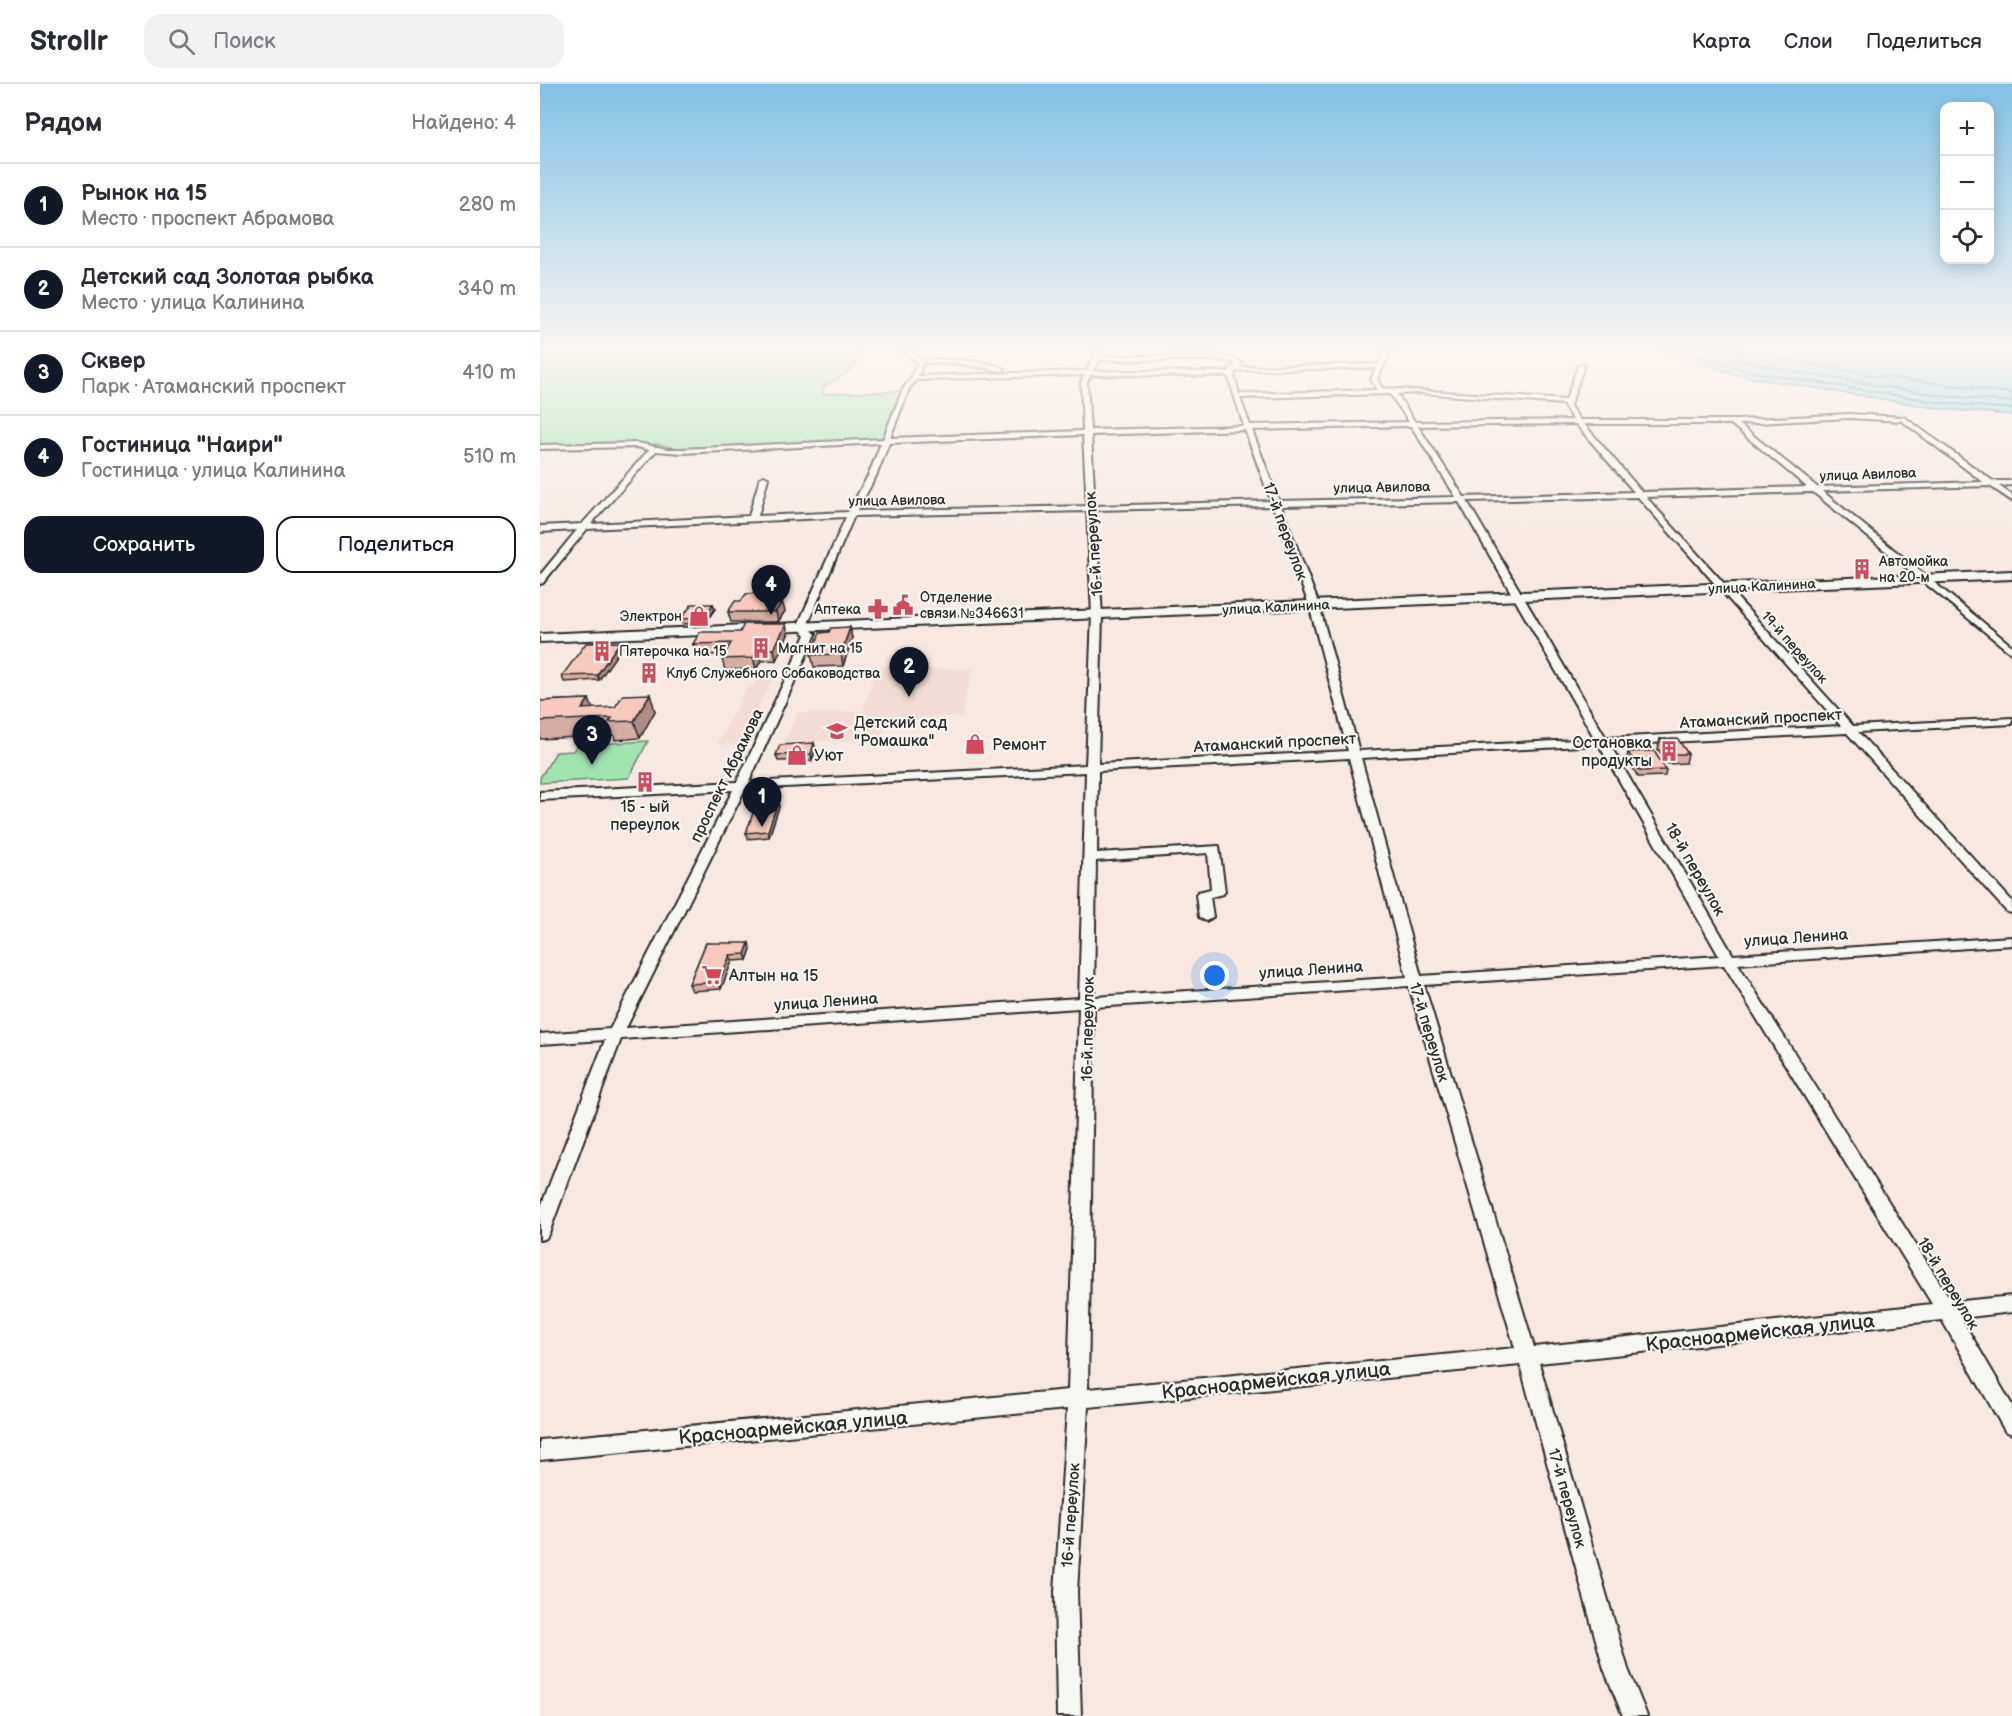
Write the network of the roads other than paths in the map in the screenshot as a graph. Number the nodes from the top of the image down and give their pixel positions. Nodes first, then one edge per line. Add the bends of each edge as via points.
1 (894, 423) edge
2 (1085, 423) edge
3 (1247, 423) edge
4 (1405, 423) edge
5 (1414, 423) edge
6 (1579, 423) edge
7 (1734, 423) edge
8 (1910, 423) edge
9 (1248, 426) junction
10 (1085, 431) junction
11 (888, 439) junction
12 (540, 447) edge
13 (655, 448) junction
14 (764, 478) dead end
15 (2012, 483) edge
16 (1990, 484) junction
17 (1816, 490) junction
18 (1640, 494) junction
19 (1461, 498) junction
20 (2012, 499) edge
21 (1276, 503) junction
22 (1090, 508) junction
23 (851, 514) junction
24 (753, 518) junction
25 (585, 527) junction
26 (540, 529) edge
27 (2012, 575) edge
28 (1924, 579) junction
29 (540, 581) edge
30 (1723, 588) junction
31 (1518, 596) junction
32 (1314, 605) junction
33 (1097, 615) junction
34 (802, 627) junction
35 (540, 638) edge
36 (2012, 651) edge
37 (2012, 721) edge
38 (1852, 730) junction
39 (1604, 743) junction
40 (1355, 755) junction
41 (1092, 768) junction
42 (741, 786) junction
43 (540, 796) edge
44 (1091, 857) junction
45 (2012, 909) edge
46 (1206, 917) dead end
47 (2012, 941) edge
48 (1728, 959) junction
49 (1415, 980) junction
50 (1088, 1001) junction
51 (615, 1034) junction
52 (540, 1039) edge
53 (540, 1233) edge
54 (2012, 1304) edge
55 (1948, 1312) junction
56 (1527, 1356) junction
57 (1077, 1400) junction
58 (2012, 1424) edge
59 (540, 1450) edge
60 (1069, 1716) edge
61 (1635, 1716) edge

1 - 11 street, проспект Абрамова
2 - 10 street, 16-й переулок
3 - 9 street, 17-й переулок
4 - 9 street
5 - 19 street, 18-й переулок
6 - 18 street, 19-й переулок
7 - 17 street
8 - 16 street
9 - 10 street
9 - 21 street, 17-й переулок
10 - 11 street
10 - 22 street, 16-й переулок
11 - 13 street via 682,451
11 - 23 street, проспект Абрамова
12 - 13 street via 602,444
13 - 25 street
14 - 24 street
15 - 16 street, улица Авилова
16 - 17 street, улица Авилова
16 - 20 street
17 - 18 street, улица Авилова
17 - 28 street
18 - 19 street, улица Авилова
18 - 30 street, 19-й переулок
19 - 21 street, улица Авилова
19 - 31 street, 18-й переулок
21 - 22 street, улица Авилова
21 - 32 street, 17-й переулок
22 - 23 street, улица Авилова
22 - 33 street, 16-й переулок
23 - 24 street, улица Авилова
23 - 34 street, проспект Абрамова
24 - 25 street, улица Авилова
25 - 26 street, улица Авилова
25 - 29 street
27 - 28 main road, улица Калинина
28 - 30 main road, улица Калинина
28 - 36 street
30 - 31 main road, улица Калинина
30 - 38 street, 19-й переулок
31 - 32 main road, улица Калинина
31 - 39 street, 18-й переулок
32 - 33 main road, улица Калинина
32 - 40 street, 17-й переулок
33 - 34 main road, улица Калинина
33 - 41 street, 16-й переулок
34 - 35 main road, улица Калинина
34 - 42 street, проспект Абрамова via 811,634
37 - 38 street, Атаманский проспект
38 - 39 street, Атаманский проспект
38 - 45 street, 19-й переулок
39 - 40 street, Атаманский проспект
39 - 48 street, 18-й переулок
40 - 41 street, Атаманский проспект
40 - 49 street, 17-й переулок
41 - 42 street, Атаманский проспект
41 - 44 street, 16-й переулок
42 - 43 street, Атаманский проспект
42 - 51 street, проспект Абрамова
44 - 46 street via 1214,849 1218,891 1203,895
44 - 50 street, 16-й переулок
47 - 48 street, улица Ленина
48 - 49 street, улица Ленина
48 - 55 street, 18-й переулок
49 - 50 street, улица Ленина
49 - 56 street, 17-й переулок
50 - 51 street, улица Ленина
50 - 57 street, 16-й переулок
51 - 52 street, улица Ленина
51 - 53 street, проспект Абрамова
54 - 55 street, Красноармейская улица
55 - 56 street, Красноармейская улица
55 - 58 street, 18-й переулок
56 - 57 street, Красноармейская улица
56 - 61 street, 17-й переулок via 1616,1670
57 - 59 street, Красноармейская улица
57 - 60 street, 16-й переулок via 1065,1592

